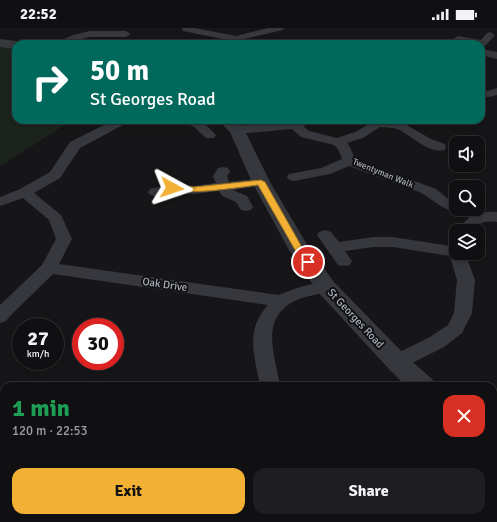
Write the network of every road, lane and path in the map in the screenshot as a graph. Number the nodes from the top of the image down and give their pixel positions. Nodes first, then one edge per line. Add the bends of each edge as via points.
1 (186, 28) edge
2 (214, 28) edge
3 (280, 28) edge
4 (129, 31) edge
5 (205, 33) junction
6 (70, 36) dead end
7 (490, 36) dead end
8 (458, 37) edge
9 (123, 40) edge
10 (228, 40) edge
11 (241, 40) edge
12 (470, 40) edge
13 (485, 41) edge
14 (0, 43) edge
15 (12, 44) edge
16 (485, 53) edge
17 (496, 54) edge
18 (115, 124) edge
19 (198, 124) edge
20 (297, 124) edge
21 (376, 124) edge
22 (405, 124) edge
23 (231, 125) edge
24 (294, 125) junction
25 (210, 135) dead end
26 (338, 142) junction
27 (440, 147) dead end
28 (349, 161) junction
29 (224, 171) dead end
30 (294, 177) dead end
31 (261, 182) junction
32 (225, 186) junction
33 (25, 192) junction
34 (155, 192) dead end
35 (0, 202) edge
36 (449, 204) edge
37 (246, 206) dead end
38 (473, 216) edge
39 (497, 217) edge
40 (477, 218) junction
41 (470, 224) edge
42 (449, 252) edge
43 (459, 260) edge
44 (344, 261) dead end
45 (49, 268) junction
46 (326, 287) junction
47 (281, 301) junction
48 (0, 317) edge
49 (397, 362) junction
50 (269, 382) edge
51 (419, 382) edge

1 - 5 street
2 - 5 street
3 - 11 street
4 - 6 street
4 - 9 street
5 - 10 street
7 - 13 street
8 - 12 street
14 - 15 street
16 - 17 street
18 - 33 street via 75,145 55,175
19 - 25 street
20 - 24 street
21 - 26 street via 359,135
22 - 27 street via 427,142
23 - 24 street
23 - 31 street, St Georges Road
24 - 26 street via 305,134
26 - 28 street, Twentyman Walk via 344,146
28 - 30 street via 325,171
28 - 36 street, Twentyman Walk via 431,192
29 - 32 street via 220,176
31 - 32 street
31 - 46 street, St Georges Road via 299,250
32 - 34 street via 194,190 172,181
32 - 37 street via 227,193 242,199
33 - 35 street
33 - 45 street via 56,218 64,239
38 - 40 street
39 - 40 street
40 - 41 street
42 - 44 street via 393,242 329,242
43 - 49 street via 466,280 463,313 455,329 437,342
45 - 47 street, Oak Drive
45 - 48 street
46 - 47 street via 296,294
46 - 49 street, St Georges Road
47 - 50 street via 275,306 262,331
49 - 51 street, St Georges Road

